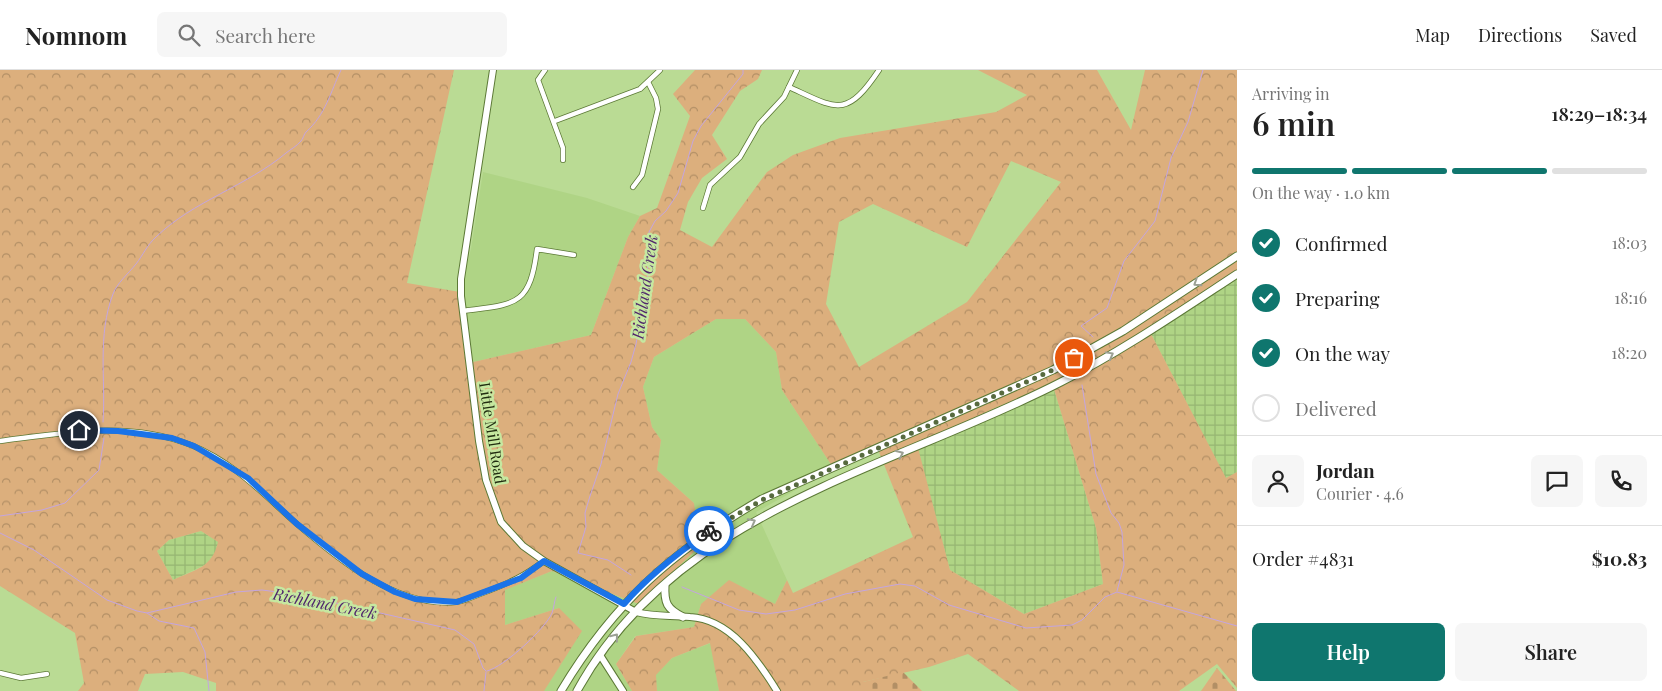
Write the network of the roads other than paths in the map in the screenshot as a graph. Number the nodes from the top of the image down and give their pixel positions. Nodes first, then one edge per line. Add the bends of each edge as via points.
1 (493, 70) edge
2 (545, 70) edge
3 (660, 70) edge
4 (797, 70) edge
5 (878, 70) edge
6 (648, 82) junction
7 (789, 87) junction
8 (555, 121) junction
9 (562, 160) dead end
10 (633, 187) dead end
11 (703, 208) dead end
12 (574, 256) dead end
13 (1237, 256) edge
14 (1237, 274) edge
15 (464, 311) junction
16 (0, 441) edge
17 (878, 448) junction
18 (884, 460) junction
19 (544, 561) junction
20 (665, 585) junction
21 (624, 604) junction
22 (636, 612) junction
23 (683, 616) junction
24 (600, 655) junction
25 (0, 673) edge
26 (47, 674) dead end
27 (561, 691) edge
28 (577, 691) edge
29 (623, 691) edge
30 (777, 691) edge

1 - 15 street, Little Mill Road via 461,279 460,296
2 - 8 street via 538,80
3 - 6 street
4 - 7 street
5 - 7 street via 862,94 851,103 839,106 829,106
6 - 8 street via 640,89
6 - 10 street via 658,109 642,175
7 - 11 street via 778,106 758,124 740,157 710,185
8 - 9 street via 563,148
12 - 15 street via 537,249 533,277 520,298 500,306
13 -> 17 main road via 1123,331 1053,370
18 -> 14 main road via 1060,383 1130,344
15 - 19 street, Little Mill Road via 479,441 493,503 501,522 523,546
16 - 19 street via 91,429 172,438 194,446 235,469 297,524 362,574 415,599 457,602 521,578
17 - 18 main road
17 - 21 main road via 762,500 723,522 679,553
20 -> 18 main road via 732,534 820,488
19 - 21 street, Little Mill Road
20 - 22 main road
20 - 23 main road via 664,600 670,611
21 - 22 street, Little Mill Road
21 - 27 main road
22 - 23 street, Little Mill Road via 652,617
24 -> 22 main road
23 - 30 street, Little Mill Road via 708,619 726,628
24 - 28 main road
24 - 29 street
25 - 26 street via 21,678

